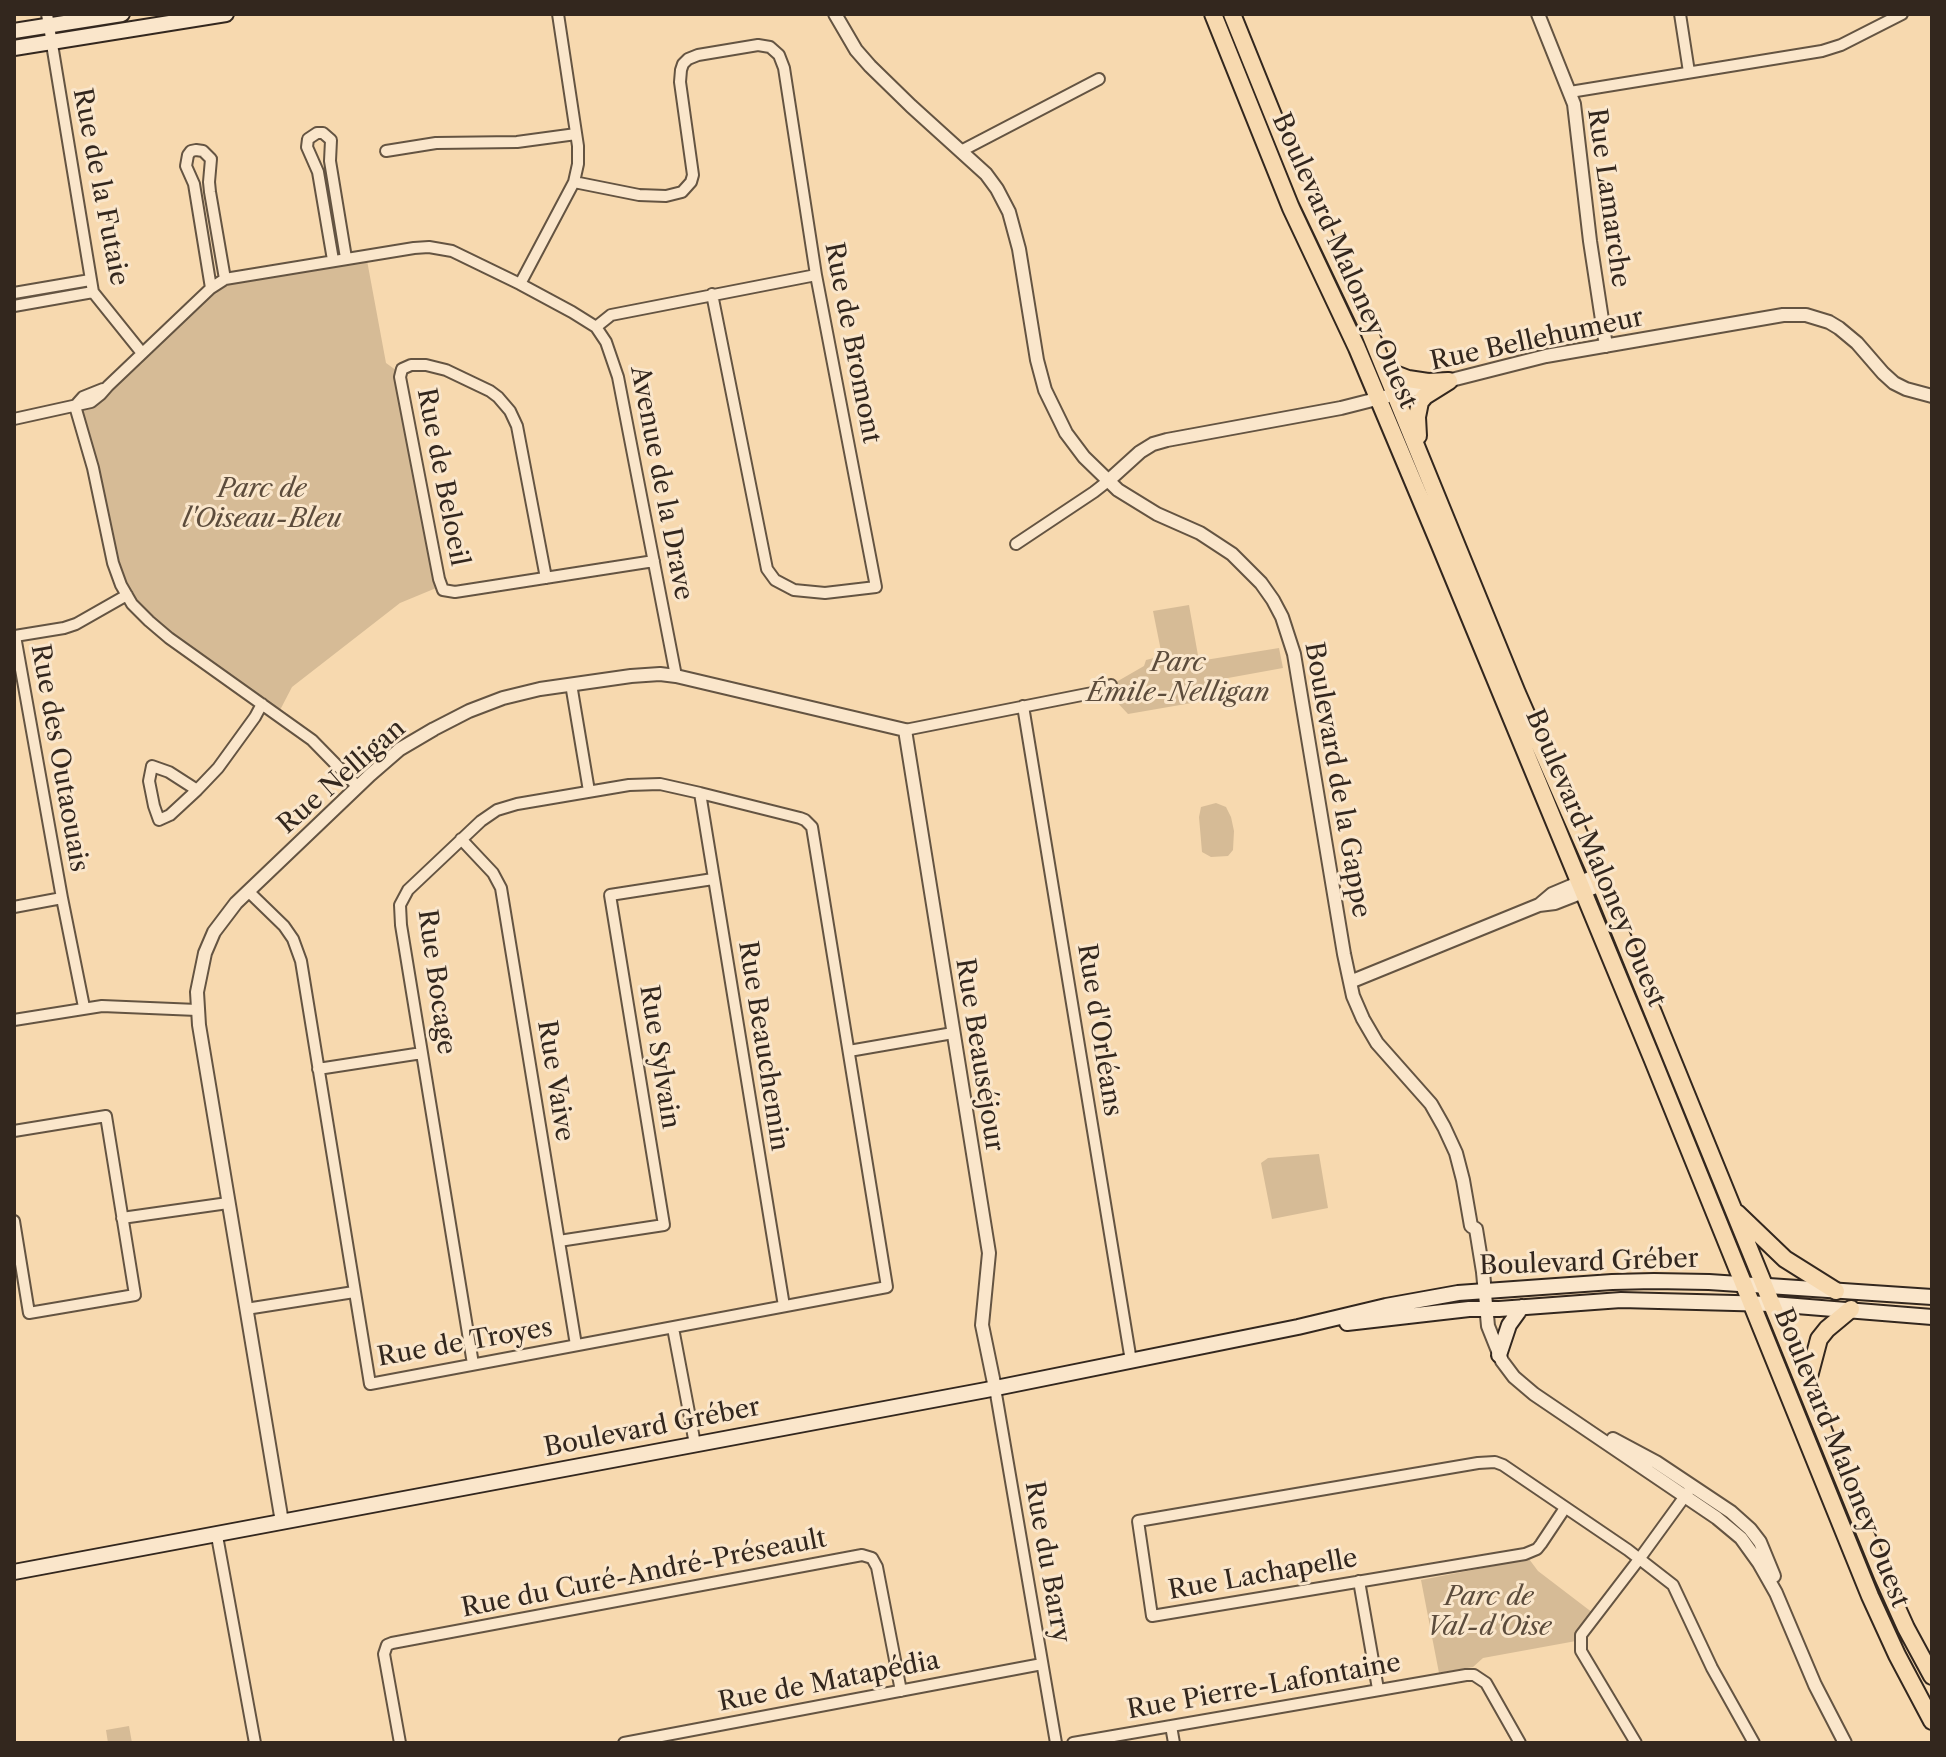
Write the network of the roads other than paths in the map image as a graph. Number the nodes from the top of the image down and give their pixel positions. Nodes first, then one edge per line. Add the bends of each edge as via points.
1 (122, 14) edge
2 (226, 14) edge
3 (558, 14) edge
4 (835, 14) edge
5 (1213, 14) edge
6 (1232, 14) edge
7 (1538, 14) edge
8 (1680, 14) edge
9 (1874, 14) edge
10 (1902, 14) edge
11 (48, 20) edge
12 (1878, 26) junction
13 (14, 31) edge
14 (51, 42) junction
15 (14, 48) edge
16 (1689, 72) junction
17 (1099, 79) dead end
18 (1570, 92) junction
19 (1268, 104) junction
20 (1251, 110) junction
21 (576, 134) junction
22 (386, 151) dead end
23 (961, 151) junction
24 (574, 182) junction
25 (346, 258) junction
26 (333, 260) junction
27 (816, 275) junction
28 (225, 279) junction
29 (90, 280) junction
30 (520, 284) junction
31 (211, 288) junction
32 (93, 292) junction
33 (14, 293) edge
34 (712, 294) junction
35 (14, 306) edge
36 (596, 327) junction
37 (1606, 346) junction
38 (142, 353) junction
39 (1383, 364) junction
40 (1449, 381) junction
41 (1395, 394) junction
42 (1932, 396) edge
43 (1378, 398) junction
44 (75, 406) junction
45 (14, 419) edge
46 (1421, 457) junction
47 (1108, 481) junction
48 (1016, 544) dead end
49 (654, 561) junction
50 (546, 578) junction
51 (127, 595) junction
52 (676, 676) junction
53 (571, 684) junction
54 (1111, 685) dead end
55 (262, 704) junction
56 (1023, 706) junction
57 (905, 730) junction
58 (357, 786) junction
59 (197, 790) junction
60 (589, 791) junction
61 (700, 793) junction
62 (461, 839) junction
63 (713, 879) junction
64 (1599, 880) junction
65 (1581, 888) junction
66 (248, 891) junction
67 (62, 898) junction
68 (14, 907) edge
69 (1350, 982) junction
70 (84, 1007) junction
71 (197, 1010) junction
72 (14, 1020) edge
73 (953, 1033) junction
74 (849, 1051) junction
75 (422, 1053) junction
76 (318, 1069) junction
77 (14, 1131) edge
78 (228, 1203) junction
79 (1733, 1208) junction
80 (122, 1218) junction
81 (14, 1221) edge
82 (559, 1241) junction
83 (1744, 1284) junction
84 (1764, 1286) junction
85 (887, 1287) joint
86 (1484, 1291) junction
87 (1836, 1291) junction
88 (354, 1292) junction
89 (1932, 1297) edge
90 (1751, 1303) junction
91 (1772, 1304) junction
92 (784, 1306) junction
93 (1522, 1307) junction
94 (1486, 1308) junction
95 (246, 1309) junction
96 (1851, 1309) junction
97 (1932, 1317) edge
98 (1298, 1327) junction
99 (673, 1328) junction
100 (576, 1345) junction
101 (1499, 1355) junction
102 (1131, 1361) junction
103 (473, 1364) junction
104 (995, 1388) junction
105 (1806, 1388) junction
106 (695, 1444) junction
107 (1688, 1490) junction
108 (1565, 1508) junction
109 (282, 1522) junction
110 (217, 1536) junction
111 (1640, 1558) junction
112 (14, 1572) edge
113 (1359, 1581) junction
114 (1042, 1664) junction
115 (1932, 1676) edge
116 (1378, 1689) junction
117 (901, 1691) junction
118 (1932, 1721) edge
119 (1171, 1726) junction
120 (669, 1739) edge
121 (255, 1743) edge
122 (400, 1743) edge
123 (624, 1743) edge
124 (1056, 1743) edge
125 (1073, 1743) edge
126 (1174, 1743) edge
127 (1520, 1743) edge
128 (1636, 1743) edge
129 (1754, 1743) edge
130 (1845, 1743) edge

1 - 11 main road
2 - 14 main road
3 - 21 street
4 - 23 street, Boulevard de la Gappe via 870,66
5 - 20 main road, Boulevard Maloney Ouest
6 - 19 main road, Boulevard Maloney Ouest
7 - 18 street, Rue Lamarche
8 - 16 street
9 - 12 street
10 - 12 street
11 - 13 main road
11 - 14 street, Rue de la Futaie
12 - 16 street via 1831,49
14 - 15 main road
14 - 29 street, Rue de la Futaie
16 - 18 street
17 - 23 street
18 - 37 street, Rue Lamarche
19 - 20 main road
19 - 39 main road, Boulevard Maloney Ouest
20 - 43 main road, Boulevard Maloney Ouest
21 - 22 street
21 - 24 street
23 - 47 street, Boulevard de la Gappe via 986,174 1009,212 1037,360 1052,406 1066,433
24 - 27 street, Rue de Bromont via 639,195 682,192 693,175 680,82 683,64 698,55 770,47 784,68
24 - 30 street
25 - 26 street
25 - 26 street via 331,140 317,133 307,147 318,172
25 - 30 street via 441,248
26 - 28 street
27 - 34 street
27 - 34 street, Rue de Bromont via 876,587 825,593 794,590 767,569
28 - 31 street
28 - 31 street via 209,182 211,159 203,151 191,151 186,166 194,184
29 - 32 street, Rue de la Futaie
29 - 33 street
30 - 36 street
31 - 38 street
32 - 35 street
32 - 38 street, Rue de la Futaie
34 - 36 street via 611,315
36 - 49 street, Avenue de la Drave via 615,364
37 - 40 street, Rue Bellehumeur
37 - 42 street, Rue Bellehumeur via 1760,318 1806,315 1848,334 1894,383
38 - 44 street via 91,402
39 - 40 main road via 1408,379
39 - 41 main road, Boulevard Maloney Ouest
40 - 41 street, Rue Bellehumeur
40 - 46 main road via 1425,396 1418,408
41 - 43 street, Rue Bellehumeur
41 - 46 main road, Boulevard Maloney Ouest
43 - 47 street, Rue Bellehumeur via 1153,444
43 - 65 main road, Boulevard Maloney Ouest
44 - 45 street
44 - 51 street via 109,552
46 - 64 main road, Boulevard Maloney Ouest
47 - 48 street, Rue Bellehumeur
47 - 69 street, Boulevard de la Gappe via 1232,554 1261,583 1282,617 1294,654
49 - 50 street, Rue de Beloeil
49 - 52 street, Avenue de la Drave
50 - 50 street, Rue de Beloeil via 443,590 402,369 426,365 446,370 505,403 517,426
51 - 55 street via 169,638
51 - 67 street, Rue des Outaouais via 76,624 15,636
52 - 53 street, Rue Nelligan via 646,674
52 - 57 street, Rue Nelligan
53 - 58 street, Rue Nelligan via 503,698 451,719 400,749
53 - 60 street
54 - 56 street, Rue Nelligan
55 - 58 street via 312,740
55 - 59 street
56 - 57 street, Rue Nelligan
56 - 102 street, Rue d'Orléans
57 - 73 street, Rue Beauséjour
58 - 66 street, Rue Nelligan
59 - 59 street via 159,820 149,781 152,766
60 - 61 street, Rue Bocage via 660,784
60 - 62 street, Rue Bocage via 497,810
61 - 63 street, Rue Beauchemin
61 - 74 street, Rue Bocage via 800,818 812,827
62 - 75 street, Rue Bocage via 408,890 400,905
62 - 82 street, Rue Vaive via 501,888
63 - 82 street, Rue Sylvain via 610,895 664,1225
63 - 92 street, Rue Beauchemin
64 - 65 street
64 - 79 main road, Boulevard Maloney Ouest
65 - 69 street via 1555,903
65 - 83 main road, Boulevard Maloney Ouest
66 - 71 street, Rue Nelligan via 208,943
66 - 76 street, Rue de Troyes via 284,926 298,950
67 - 68 street
67 - 70 street, Rue des Outaouais
69 - 86 street, Boulevard de la Gappe via 1377,1043 1431,1104 1456,1153 1471,1226 1476,1229
70 - 71 street
70 - 72 street
71 - 78 street, Rue Nelligan
73 - 74 street
73 - 104 street, Rue Beauséjour via 989,1253 982,1325
74 - 85 street, Rue Bocage
75 - 76 street
75 - 103 street, Rue Bocage
76 - 88 street, Rue de Troyes
77 - 80 street via 106,1116
78 - 80 street
78 - 95 street, Rue Nelligan
79 - 84 main road, Boulevard Maloney Ouest
79 - 87 main road via 1785,1259
80 - 81 street via 135,1295 29,1313
82 - 100 street, Rue Vaive
83 - 84 main road, Boulevard Gréber
83 - 86 main road, Boulevard Gréber via 1629,1281
83 - 90 main road, Boulevard Maloney Ouest
84 - 87 main road, Boulevard Gréber
84 - 91 main road, Boulevard Maloney Ouest
85 - 92 street, Rue de Troyes
86 - 94 street, Boulevard de la Gappe
86 - 98 main road, Boulevard Gréber
87 - 89 main road, Boulevard Gréber
88 - 95 street
88 - 103 street, Rue de Troyes via 370,1384
90 - 91 main road, Boulevard Gréber
90 - 93 main road, Boulevard Gréber via 1621,1300
90 - 118 main road, Boulevard Maloney Ouest via 1876,1610
91 - 96 main road, Boulevard Gréber
91 - 105 main road, Boulevard Maloney Ouest
92 - 99 street, Rue de Troyes
93 - 94 main road, Boulevard Gréber
93 - 101 main road
94 - 98 main road, Boulevard Gréber
94 - 101 street, Boulevard de la Gappe
95 - 109 street, Rue Nelligan
96 - 97 main road, Boulevard Gréber
96 - 105 main road via 1819,1339
98 - 102 main road, Boulevard Gréber
99 - 100 street, Rue de Troyes
99 - 106 street
100 - 103 street, Rue de Troyes
101 - 107 street, Boulevard de la Gappe via 1534,1394
102 - 104 main road, Boulevard Gréber
104 - 106 main road, Boulevard Gréber
104 - 114 street, Rue du Barry
105 - 115 main road, Boulevard Maloney Ouest via 1886,1585
106 - 109 main road, Boulevard Gréber
107 - 111 street
107 - 130 street, Boulevard de la Gappe via 1731,1512 1765,1552 1815,1685
108 - 111 street, Rue Lachapelle
108 - 113 street, Rue Lachapelle via 1531,1552
108 - 113 street, Rue Lachapelle via 1503,1465 1487,1462 1138,1521 1152,1616
109 - 110 main road, Boulevard Gréber
110 - 112 main road, Boulevard Gréber
110 - 121 street
111 - 128 street via 1580,1640 1581,1651
111 - 129 street, Rue Lachapelle via 1673,1585
113 - 116 street
114 - 117 street, Rue de Matapédia
114 - 124 street, Rue du Barry
116 - 119 street, Rue Pierre-Lafontaine
116 - 127 street, Rue Pierre-Lafontaine via 1474,1675 1486,1683
117 - 120 street, Rue de Matapédia
117 - 122 street, Rue du Curé-André-Préseault via 877,1567 862,1555 387,1645 384,1654
119 - 125 street, Rue Pierre-Lafontaine
119 - 126 street
120 - 123 street, Rue de Matapédia

